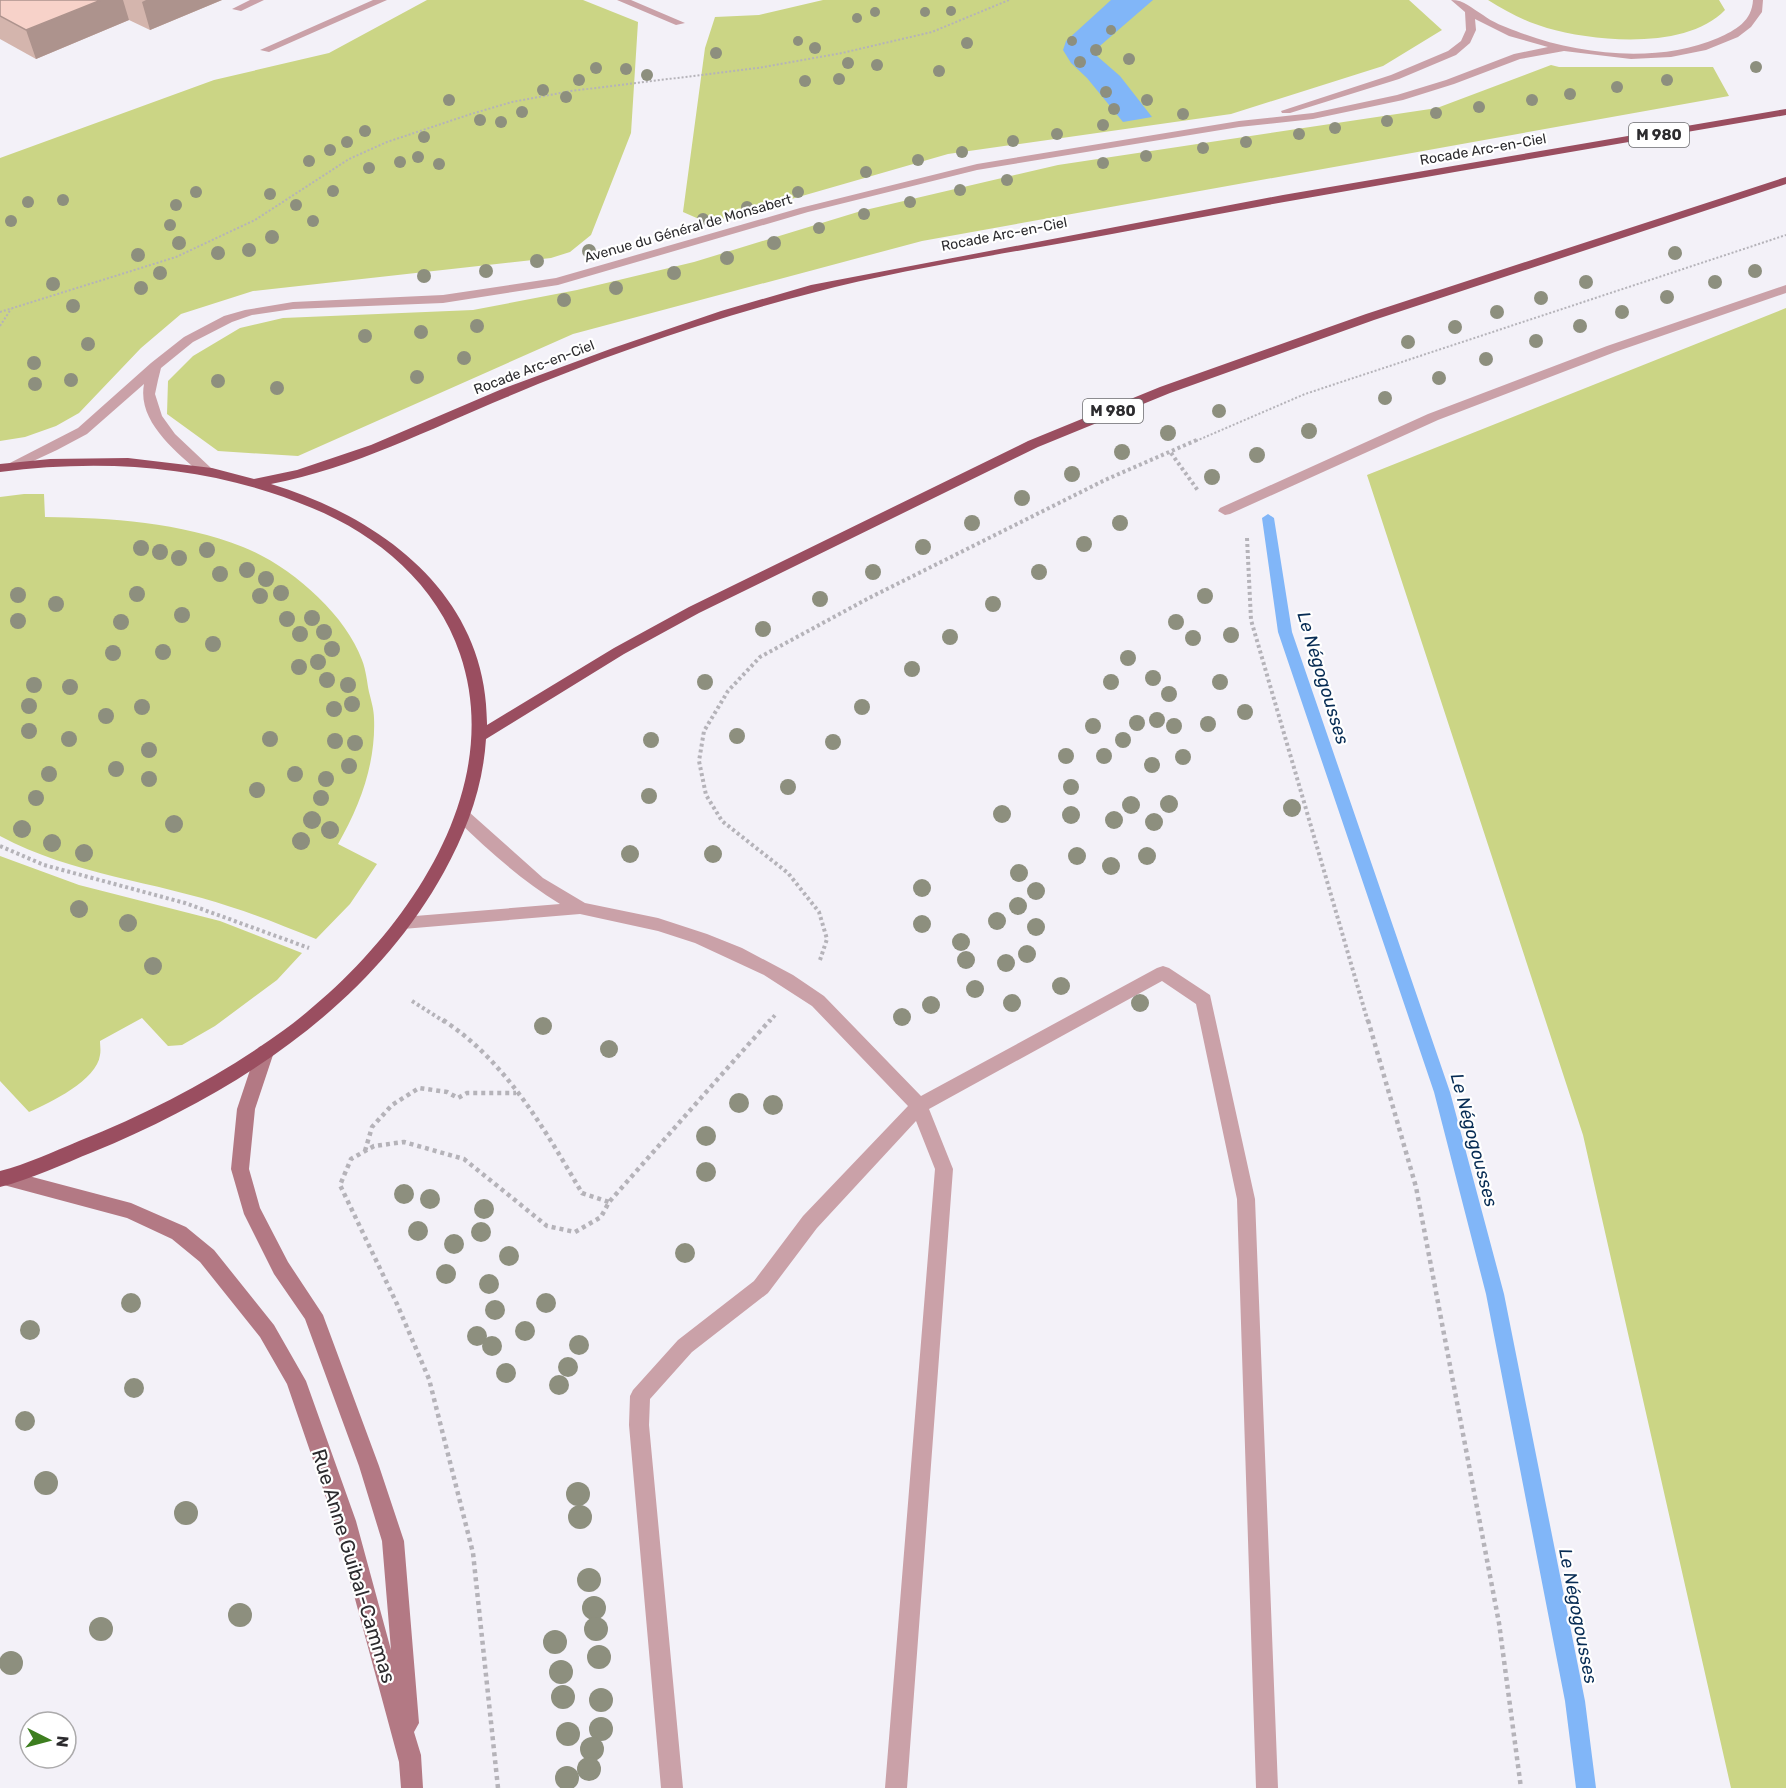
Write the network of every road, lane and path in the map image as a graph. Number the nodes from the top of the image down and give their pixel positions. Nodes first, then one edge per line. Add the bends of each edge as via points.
1 (259, 0) edge
2 (382, 0) edge
3 (622, 0) edge
4 (1009, 0) edge
5 (1456, 0) edge
6 (1758, 0) edge
7 (237, 9) dead end
8 (1470, 12) junction
9 (680, 23) dead end
10 (1562, 48) junction
11 (265, 50) dead end
12 (1786, 112) edge
13 (1239, 124) junction
14 (1786, 180) edge
15 (1786, 235) edge
16 (1786, 289) edge
17 (11, 308) junction
18 (0, 312) edge
19 (0, 326) edge
20 (155, 366) junction
21 (1170, 453) junction
22 (6, 467) edge
23 (206, 471) junction
24 (253, 483) junction
25 (1225, 511) junction
26 (480, 736) junction
27 (463, 816) junction
28 (0, 846) edge
29 (580, 908) junction
30 (403, 923) junction
31 (309, 948) dead end
32 (800, 988) junction
33 (412, 1001) dead end
34 (265, 1052) junction
35 (517, 1093) junction
36 (919, 1106) junction
37 (364, 1152) junction
38 (3, 1178) edge
39 (609, 1202) junction
40 (411, 1764) junction
41 (412, 1788) edge
42 (498, 1788) edge
43 (672, 1788) edge
44 (896, 1788) edge
45 (1267, 1788) edge
46 (1521, 1788) edge

1 - 7 street
2 - 11 street
3 - 9 street
4 - 17 path via 932,32 842,53 571,92 471,114 349,159 255,220 176,257
5 - 8 street
6 - 10 street via 1759,9 1748,26 1725,40 1692,50 1652,55
8 - 10 street via 1495,27
8 - 13 street, Avenue du Général de Monsabert via 1471,30 1465,43 1452,53 1359,89
10 - 13 street, Avenue du Général de Monsabert via 1518,56 1399,98 1313,116
12 - 24 highway, Rocade Arc-en-Ciel / M 980 via 1260,202 906,268 811,290 616,351 376,448 300,474
13 - 20 street, Avenue du Général de Monsabert via 977,167 517,289 407,302 289,305 251,312 192,335
14 - 26 highway, M 980 via 1370,317 1165,390 1033,444 694,610
15 - 21 path via 1305,394
16 - 25 street via 1611,349 1433,417
17 - 18 path
17 - 19 path
20 - 22 street, Avenue du Général de Monsabert via 90,426 61,444
20 - 23 street via 149,394 153,410 160,423
21 - 25 path via 1202,496
21 - 32 path via 1105,480 869,598 760,657 728,691 704,731 699,761 706,795 722,821 788,873 819,912 827,939 819,964
22 - 23 highway via 79,462
23 - 24 highway
24 - 26 highway via 319,504 348,518 412,565 457,625 479,697
25 - 46 path via 1246,537 1251,620 1416,1187 1499,1623
26 - 27 highway via 475,775
27 - 29 street via 537,882
27 - 30 highway via 439,870
28 - 31 path via 44,865 185,903
29 - 30 street
29 - 32 street via 682,931 759,963
30 - 34 highway via 342,990
32 - 36 street via 818,1001
32 - 39 path
33 - 35 path via 470,1040
34 - 38 highway via 155,1117
34 - 40 main road, Rue Anne Guibal-Cammas via 246,1109 240,1169 251,1208 281,1268 313,1315 393,1541
35 - 37 path via 467,1093 458,1098 447,1092 419,1088 392,1105 372,1127
35 - 39 path via 582,1193
36 - 43 street via 810,1222 761,1287 685,1346 640,1396 639,1425
36 - 44 street via 944,1169
36 - 45 street via 1163,973 1204,1000 1246,1199
37 - 39 path via 374,1146 404,1142 464,1159 547,1226 575,1232 600,1218
37 - 42 path via 351,1159 340,1185 429,1379 473,1553
38 - 40 main road, Rue Anne Guibal-Cammas via 131,1211 179,1233 207,1256 267,1331 296,1381 345,1521
40 - 41 main road, Rue Anne Guibal-Cammas

